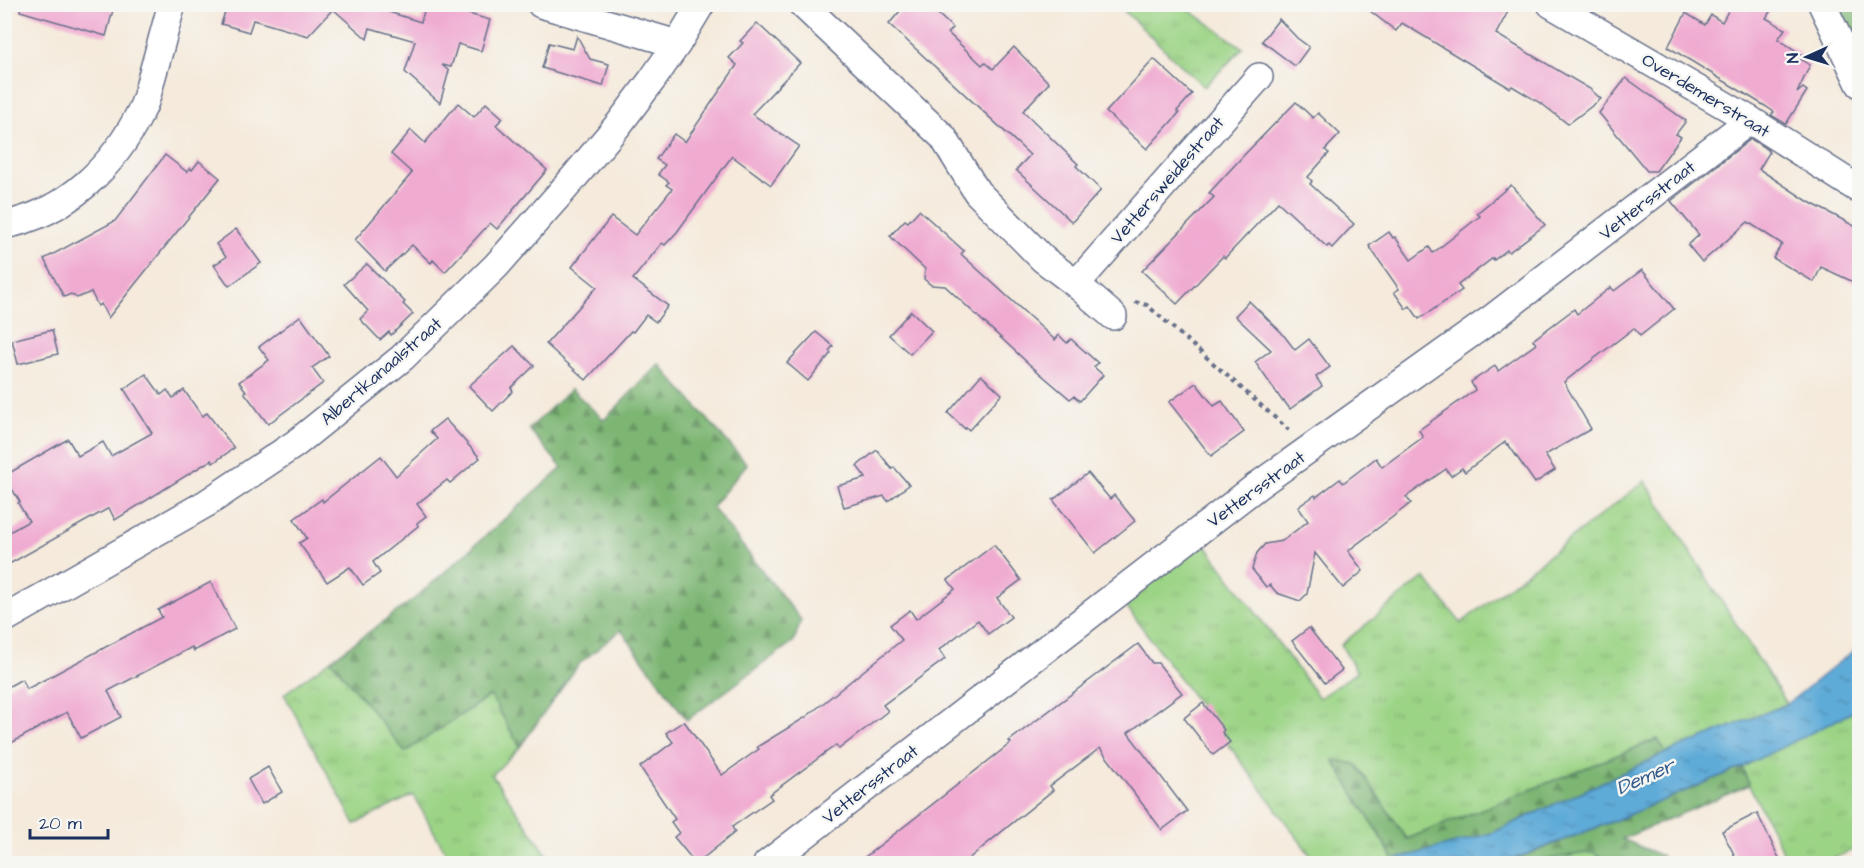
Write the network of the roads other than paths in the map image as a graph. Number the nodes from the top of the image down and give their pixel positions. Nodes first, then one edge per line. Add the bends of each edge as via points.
1 (172, 4) edge
2 (541, 4) edge
3 (701, 4) edge
4 (802, 4) edge
5 (1551, 4) edge
6 (1822, 4) edge
7 (677, 44) junction
8 (1259, 77) dead end
9 (1860, 84) edge
10 (1750, 120) junction
11 (1860, 190) edge
12 (8, 218) edge
13 (1076, 284) junction
14 (1113, 316) road end
15 (4, 619) edge
16 (766, 864) edge

1 - 12 street via 142,109 114,156 90,182 55,207
2 - 7 street
3 - 7 street, Albertkanaalstraat
4 - 13 street via 943,137 976,192 1043,259
5 - 10 street, Overdemerstraat
6 - 9 street
7 - 15 street, Albertkanaalstraat via 619,124 565,188 496,266 402,358 295,444 207,502
8 - 13 street, Vettersweidestraat
10 - 11 street, Overdemerstraat
10 - 16 street, Vettersstraat via 1494,317 1220,515
13 - 14 street

